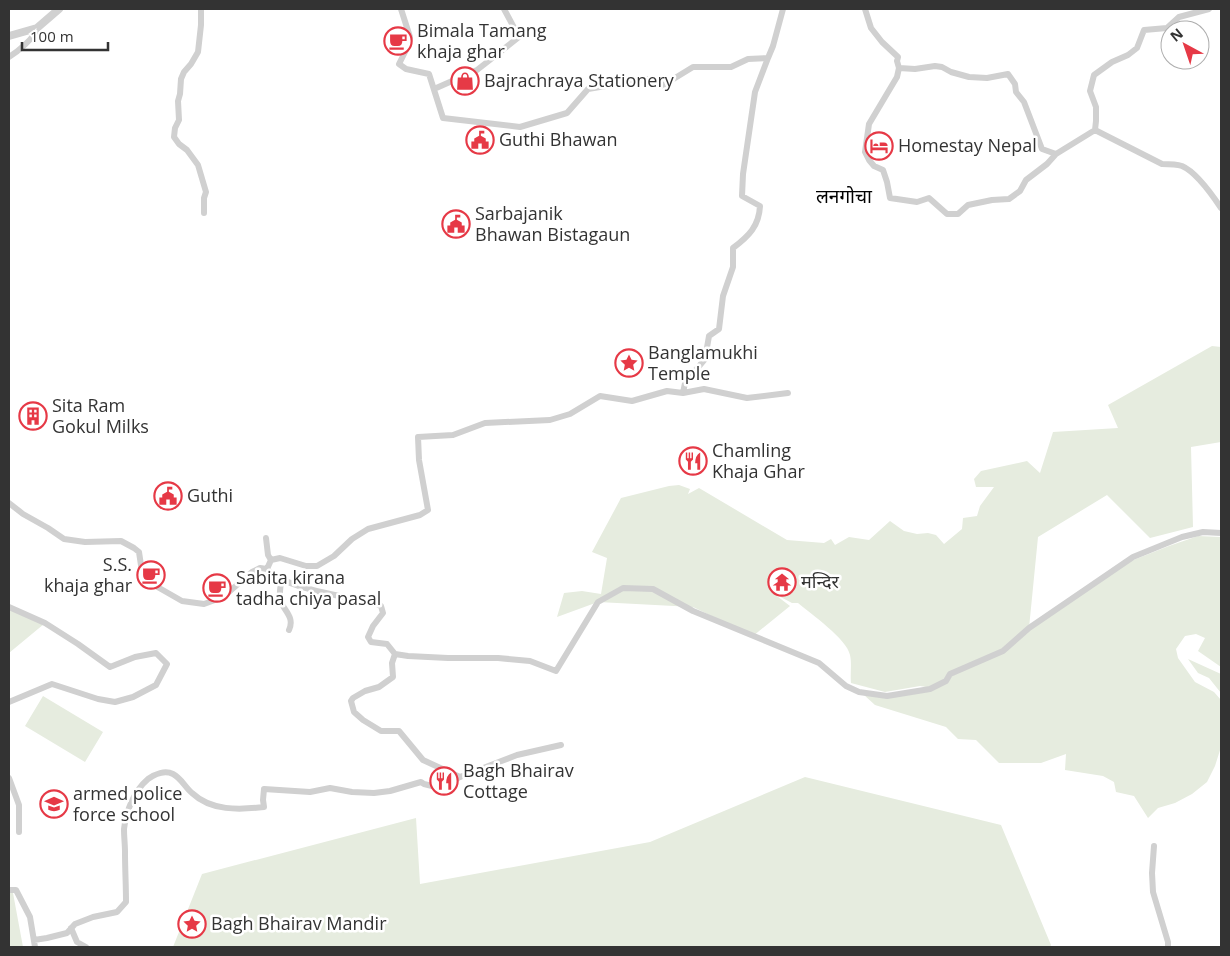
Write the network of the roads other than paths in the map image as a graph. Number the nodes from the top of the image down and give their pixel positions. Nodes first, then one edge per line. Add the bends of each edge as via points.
1 (59, 9) edge
2 (201, 9) edge
3 (401, 9) edge
4 (504, 9) edge
5 (783, 9) edge
6 (865, 9) edge
7 (1209, 9) edge
8 (37, 28) junction
9 (9, 36) edge
10 (9, 57) edge
11 (768, 58) junction
12 (899, 68) junction
13 (434, 90) junction
14 (1095, 130) junction
15 (1056, 154) junction
16 (1221, 208) edge
17 (204, 214) dead end
18 (683, 392) junction
19 (788, 393) dead end
20 (9, 503) edge
21 (1221, 533) edge
22 (266, 538) dead end
23 (271, 560) junction
24 (267, 569) junction
25 (281, 579) junction
26 (9, 607) edge
27 (290, 630) dead end
28 (395, 654) junction
29 (9, 702) edge
30 (561, 745) dead end
31 (460, 776) junction
32 (9, 778) edge
33 (19, 832) dead end
34 (1154, 846) dead end
35 (9, 890) edge
36 (72, 928) junction
37 (35, 944) edge
38 (86, 947) edge
39 (1168, 947) edge

1 - 8 street
2 - 17 street via 198,52 181,78 179,120 174,137 198,165 206,192
3 - 13 street via 410,37 399,64 429,74
4 - 13 street via 519,37 477,70
5 - 11 street
6 - 12 street via 871,28 898,57
7 - 14 street via 1179,17 1167,28 1144,30 1137,48 1094,75 1090,91 1096,107
8 - 9 street
8 - 10 street via 27,43
11 - 13 street via 748,59 731,67 692,67 662,86 648,79 588,89 567,113 520,127 443,118
11 - 18 street via 755,92 742,174 742,196 760,206 760,212 747,238 733,248 733,267 723,296 718,329 709,336 705,359
12 - 15 street via 935,66 969,77 987,78 1008,74 1024,102 1042,149
12 - 15 street via 869,124 865,152 874,166 883,170 890,198 917,202 929,198 946,214 958,214 968,205 1009,199
14 - 15 street
14 - 16 street via 1162,164 1186,168 1199,179
18 - 19 street via 704,388 746,398
18 - 23 street via 667,391 632,401 600,396 570,414 550,420 485,423 453,435 418,437 428,510 368,529 317,566 280,558
20 - 24 street via 64,539 121,541 134,548 138,552 142,572 154,585 182,601 204,604 223,597 252,572
21 - 28 street via 1182,536 1133,557 1029,628 1004,651 950,674 946,681 930,689 887,696 859,692 846,686 819,663 693,611 653,588 623,588 598,602 556,670 530,661
22 - 23 street
23 - 24 street
24 - 25 street
25 - 27 street via 280,600 290,617
25 - 28 street via 381,606 383,612 368,637 371,642 387,644
26 - 29 street via 45,623 110,667 156,653 167,664 156,685 115,702 52,684
28 - 31 street via 393,677 379,687 352,698 354,712 382,731 399,732 423,760
30 - 31 street via 517,755
31 - 36 street via 440,788 420,782 374,793 330,788 310,792 264,789 264,806 242,809 212,805 197,798 173,774 162,772 153,775 135,794 124,829 126,902 117,912 94,917
32 - 33 street via 19,805
34 - 39 street via 1153,892
35 - 37 street via 16,890 30,917
36 - 37 street
36 - 38 street via 77,942

